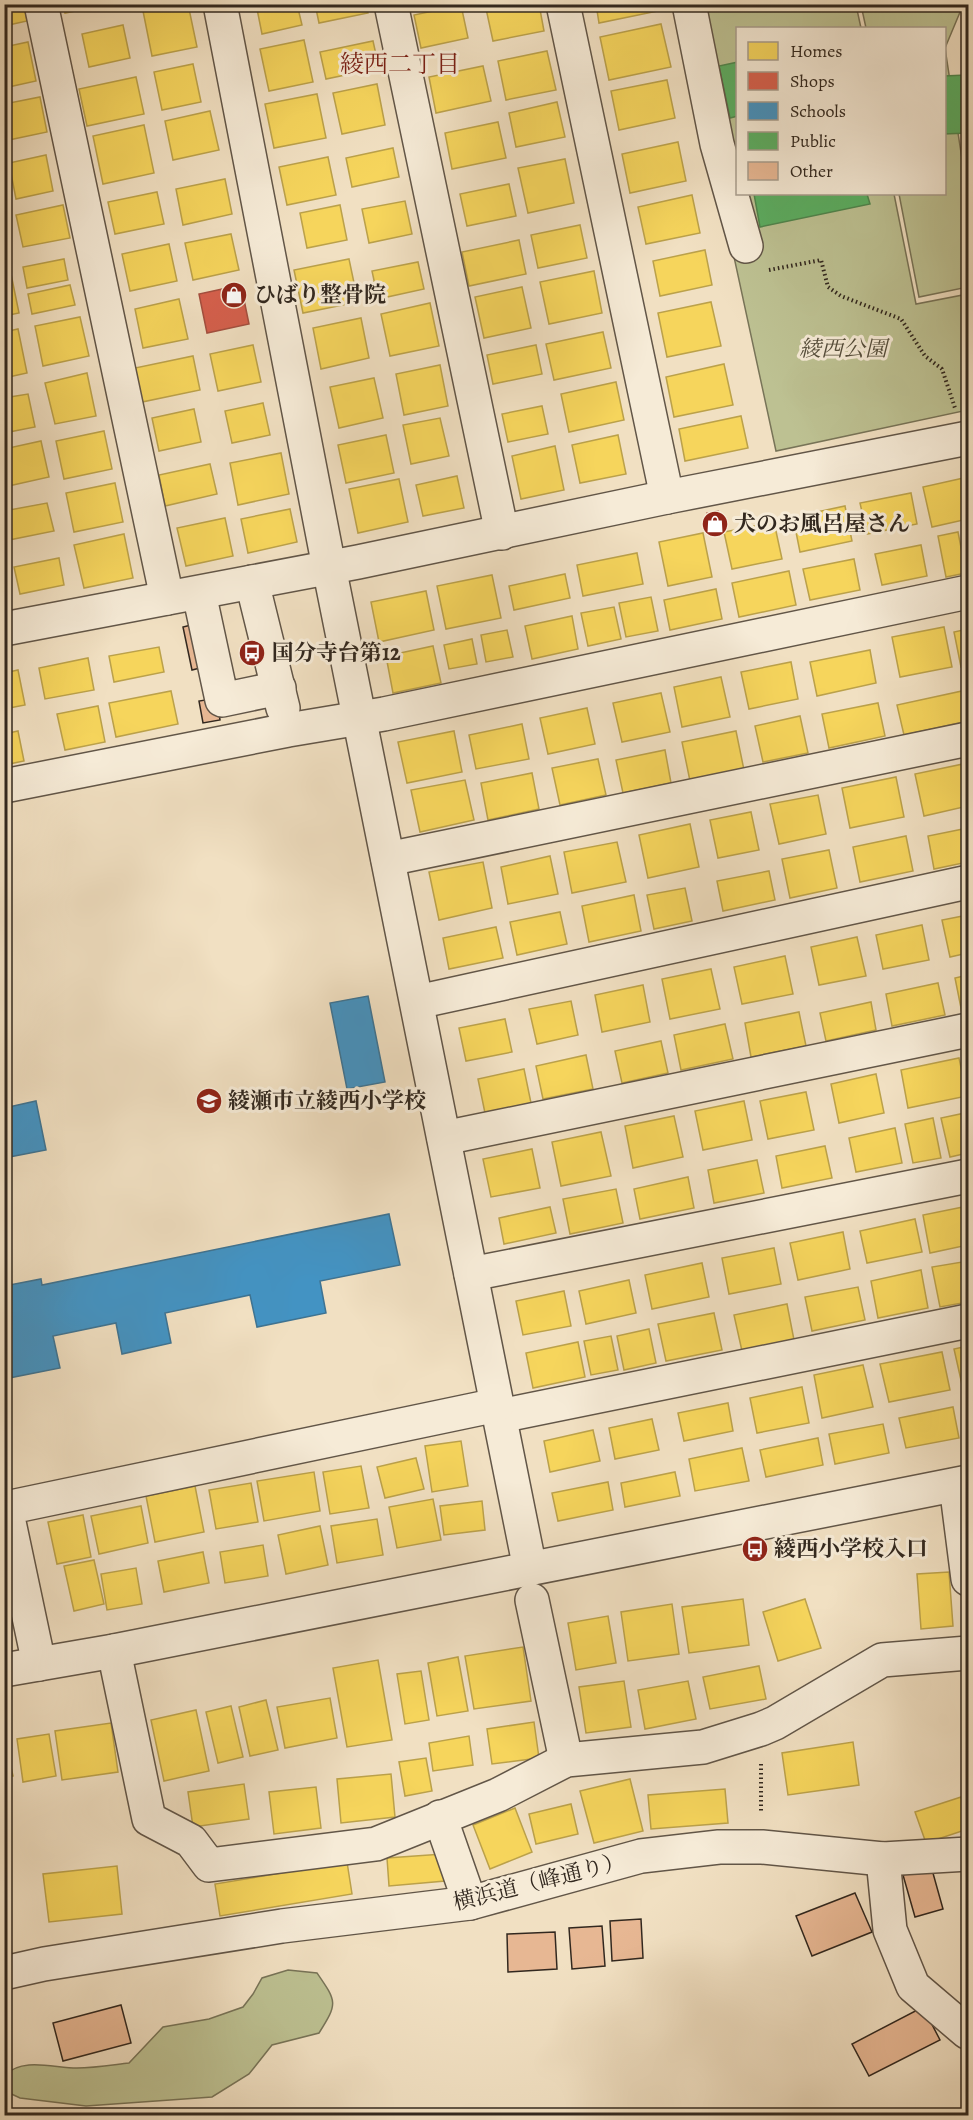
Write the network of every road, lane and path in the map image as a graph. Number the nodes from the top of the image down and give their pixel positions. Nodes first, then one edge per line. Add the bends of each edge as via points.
1 (41, 4) edge
2 (220, 4) edge
3 (391, 4) edge
4 (563, 4) edge
5 (689, 4) edge
6 (746, 246) joint
7 (962, 425) edge
8 (667, 497) junction
9 (502, 533) junction
10 (329, 567) junction
11 (252, 582) junction
12 (969, 592) edge
13 (199, 593) junction
14 (167, 598) junction
15 (4, 629) edge
16 (279, 688) junction
17 (360, 718) junction
18 (288, 730) junction
19 (969, 739) edge
20 (4, 786) edge
21 (388, 860) junction
22 (969, 882) edge
23 (417, 1002) junction
24 (969, 1030) edge
25 (444, 1138) junction
26 (969, 1176) edge
27 (471, 1274) junction
28 (969, 1321) edge
29 (499, 1411) junction
30 (963, 1484) edge
31 (969, 1579) edge
32 (531, 1584) junction
33 (114, 1651) junction
34 (969, 1653) edge
35 (39, 1664) junction
36 (4, 1670) edge
37 (761, 1730) junction
38 (566, 1760) junction
39 (440, 1817) junction
40 (762, 1847) junction
41 (969, 1854) edge
42 (882, 1859) junction
43 (470, 1903) junction
44 (4, 1972) edge
45 (967, 2032) dead end

1 - 14 street
2 - 10 street
3 - 9 street
4 - 8 street
5 - 6 street via 717,144
6 - 7 path via 755,273 821,260 828,287 841,296 901,319 925,356 942,369
7 - 8 street
8 - 9 street
9 - 10 street
10 - 11 street
10 - 17 street
11 - 13 street
11 - 16 street
12 - 17 street
13 - 14 street
13 - 16 street via 222,700
14 - 15 street
16 - 18 street
17 - 18 street
17 - 21 street
18 - 20 street
19 - 21 street
21 - 23 street
22 - 23 street
23 - 25 street
24 - 25 street
25 - 27 street
26 - 27 street
27 - 29 street
28 - 29 street
29 - 32 street
29 - 35 street via 6,1508
30 - 31 street
30 - 32 street
32 - 33 street
32 - 38 street
33 - 35 street
33 - 39 street via 149,1819 191,1841 209,1865 376,1844
34 - 37 street via 882,1660
35 - 36 street
37 - 38 street via 703,1747
37 - 40 path
38 - 39 street via 498,1795
39 - 43 street
40 - 42 street, 横浜道（峰通り）
40 - 43 street, 横浜道（峰通り） via 719,1847 641,1857
41 - 42 street, 横浜道（峰通り）
42 - 45 street via 890,1930 913,1986
43 - 44 street, 横浜道（峰通り） via 282,1926

